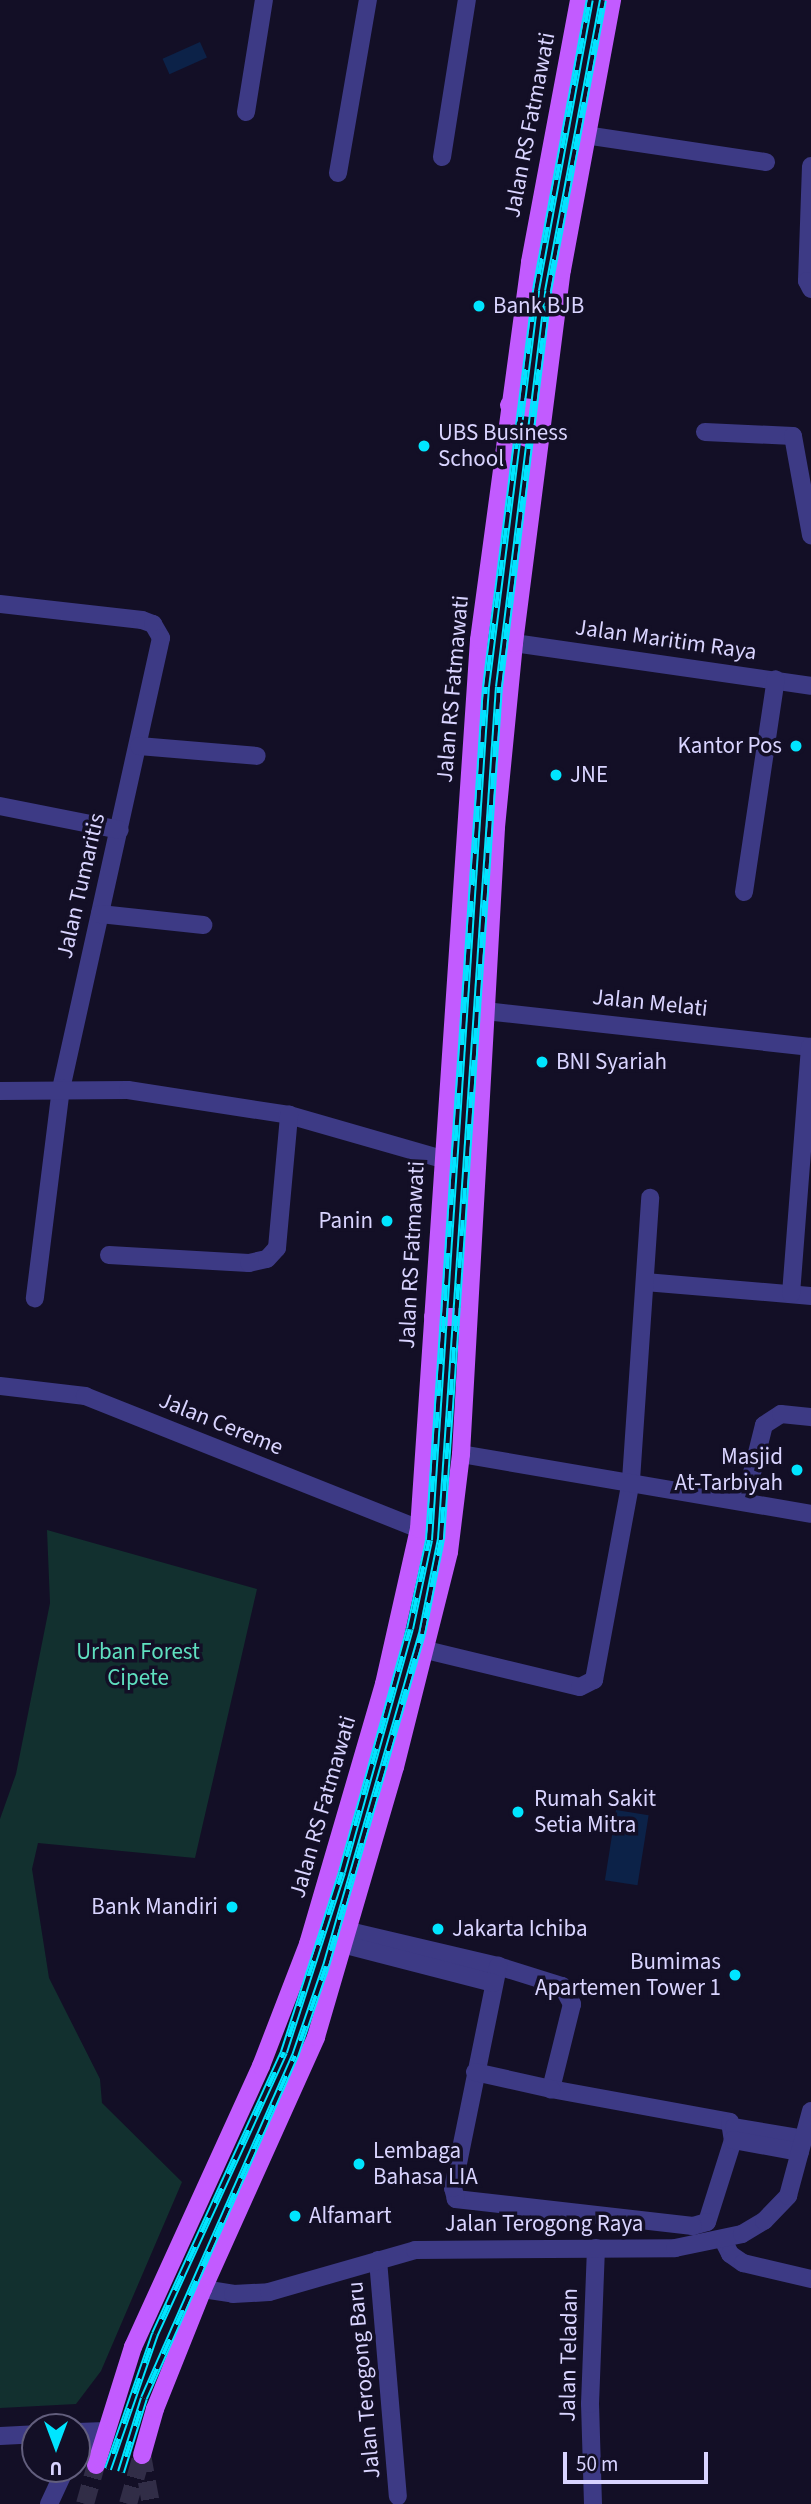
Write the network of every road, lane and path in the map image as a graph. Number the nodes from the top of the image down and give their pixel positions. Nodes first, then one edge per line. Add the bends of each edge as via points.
1 (264, 0) edge
2 (368, 0) edge
3 (467, 0) edge
4 (579, 0) edge
5 (612, 0) edge
6 (246, 112) dead end
7 (585, 135) junction
8 (442, 157) dead end
9 (766, 162) dead end
10 (811, 166) edge
11 (338, 173) dead end
12 (811, 289) edge
13 (509, 405) junction
14 (543, 410) junction
15 (705, 432) dead end
16 (505, 437) junction
17 (539, 442) junction
18 (804, 444) edge
19 (811, 535) edge
20 (0, 604) edge
21 (514, 643) junction
22 (776, 680) junction
23 (811, 685) edge
24 (139, 746) junction
25 (257, 756) dead end
26 (0, 806) edge
27 (120, 830) junction
28 (744, 892) dead end
29 (100, 914) junction
30 (203, 925) dead end
31 (485, 1011) junction
32 (810, 1047) edge
33 (61, 1088) junction
34 (0, 1091) edge
35 (289, 1115) junction
36 (442, 1159) junction
37 (649, 1198) dead end
38 (109, 1255) dead end
39 (645, 1282) junction
40 (791, 1294) junction
41 (811, 1296) edge
42 (35, 1298) dead end
43 (433, 1310) junction
44 (468, 1312) junction
45 (0, 1386) edge
46 (811, 1417) edge
47 (461, 1454) junction
48 (631, 1480) junction
49 (745, 1501) junction
50 (811, 1514) edge
51 (419, 1529) junction
52 (426, 1650) junction
53 (347, 1938) junction
54 (496, 1975) junction
55 (475, 2071) junction
56 (551, 2089) junction
57 (811, 2111) edge
58 (733, 2134) junction
59 (802, 2145) junction
60 (723, 2239) junction
61 (596, 2248) junction
62 (378, 2260) junction
63 (811, 2279) edge
64 (203, 2289) junction
65 (21, 2435) edge
66 (91, 2435) edge
67 (0, 2436) edge
68 (104, 2437) junction
69 (91, 2446) tunnel mouth
70 (142, 2455) dead end
71 (96, 2465) tunnel mouth
72 (58, 2483) edge
73 (398, 2496) dead end
74 (48, 2504) edge
75 (593, 2504) edge

1 - 6 street
2 - 11 street
3 - 8 street
4 - 13 main road, Jalan RS Fatmawati via 530,262
5 - 7 main road
7 - 9 street
7 - 14 main road
10 - 12 street
13 - 14 main road
13 - 16 main road, Jalan RS Fatmawati
14 - 17 main road
15 - 18 street via 785,433
16 - 17 main road
16 - 36 main road, Jalan RS Fatmawati via 478,657
17 - 21 main road
18 - 19 street
20 - 24 street, Jalan Tumaritis via 142,620 159,631 162,638
21 - 22 street, Jalan Maritim Raya
21 - 31 main road
22 - 23 street, Jalan Maritim Raya
22 - 28 street
24 - 25 street
24 - 27 street, Jalan Tumaritis
26 - 27 street
27 - 29 street, Jalan Tumaritis
29 - 30 street
29 - 33 street, Jalan Tumaritis
31 - 32 street, Jalan Melati
31 - 44 main road
32 - 40 street
33 - 34 street
33 - 35 street via 128,1090
33 - 42 street, Jalan Tumaritis
35 - 36 street
35 - 38 street via 276,1248 267,1259 249,1263
36 - 43 main road, Jalan RS Fatmawati
37 - 39 street
39 - 40 street
39 - 48 street
40 - 41 street
43 - 44 main road
43 - 51 main road, Jalan RS Fatmawati
44 - 47 main road
45 - 51 street, Jalan Cereme via 85,1396
46 - 49 street via 782,1414 764,1425
47 - 48 street
47 - 52 main road via 449,1552
48 - 49 street
48 - 52 street via 591,1685 579,1687
49 - 50 street
51 - 68 main road, Jalan RS Fatmawati via 384,1684 308,1944 261,2066 133,2347
52 - 53 main road
53 - 54 street
53 - 64 main road via 302,2073
54 - 55 street
54 - 56 street via 562,1986 570,1996
55 - 56 street
55 - 58 street via 453,2188 460,2201 700,2225 710,2217
56 - 58 street via 724,2118
57 - 59 street, Jalan Terogong Raya
58 - 59 street
59 - 60 street, Jalan Terogong Raya via 783,2202 764,2221
60 - 61 street, Jalan Terogong Raya via 675,2248
60 - 63 street via 730,2254 743,2263
61 - 62 street, Jalan Terogong Raya via 415,2250
61 - 75 street, Jalan Teladan via 590,2404
62 - 64 street, Jalan Terogong Raya via 269,2292 233,2294
62 - 73 street, Jalan Terogong Baru
64 - 70 main road via 155,2409
65 - 67 street
66 - 68 street
68 - 69 street
68 - 71 main road, Jalan RS Fatmawati
72 - 74 street

